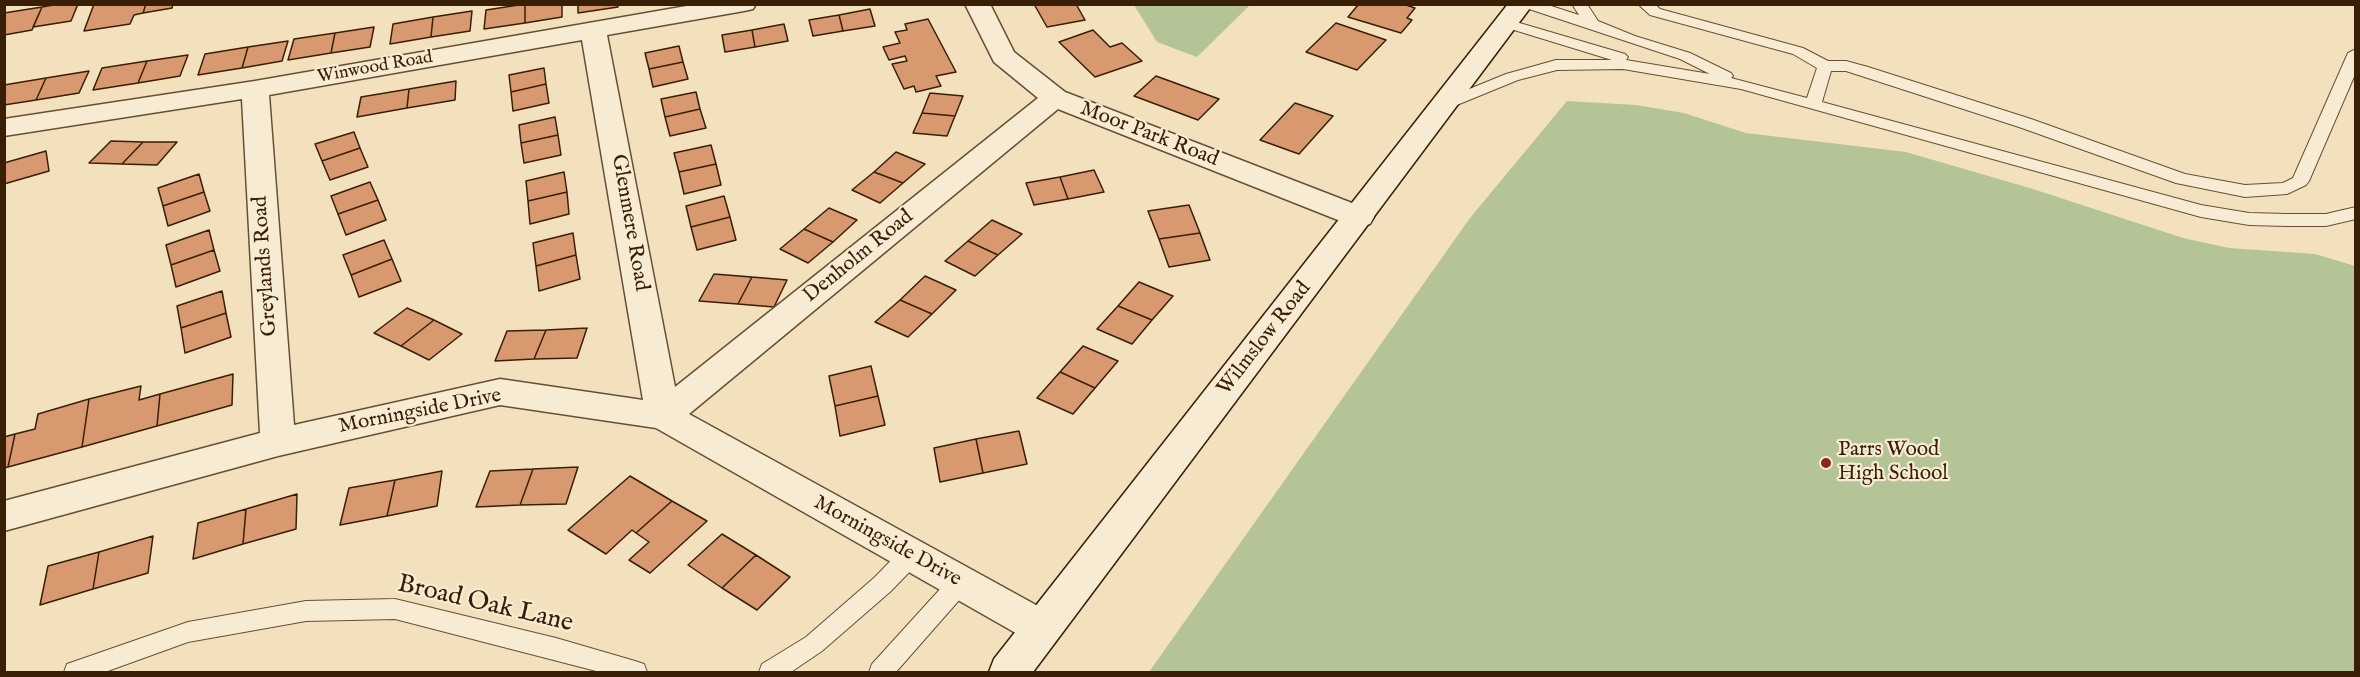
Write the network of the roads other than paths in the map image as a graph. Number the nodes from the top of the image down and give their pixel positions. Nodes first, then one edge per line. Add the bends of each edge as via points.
1 (744, 4) edge
2 (976, 4) edge
3 (1579, 4) edge
4 (1645, 4) edge
5 (1518, 11) edge
6 (1593, 24) junction
7 (593, 30) junction
8 (2355, 53) edge
9 (1825, 66) junction
10 (1692, 77) junction
11 (1743, 86) junction
12 (255, 89) junction
13 (1055, 98) junction
14 (1446, 104) junction
15 (1813, 104) junction
16 (4, 128) edge
17 (2355, 213) edge
18 (1359, 217) junction
19 (663, 416) junction
20 (278, 442) junction
21 (4, 516) edge
22 (911, 555) junction
23 (960, 583) junction
24 (1042, 628) junction
25 (76, 672) edge
26 (636, 672) edge
27 (771, 672) edge
28 (881, 672) edge
29 (1009, 672) edge

1 - 7 street, Winwood Road
2 - 13 street, Moor Park Road via 1003,56
3 - 6 lane
4 - 9 lane via 1654,12 1798,51
5 - 6 lane
5 - 10 lane via 1551,38
5 - 14 street, Wilmslow Road
6 - 11 lane via 1685,56
7 - 12 street, Winwood Road
7 - 19 street, Glenmere Road
8 - 9 lane via 2300,181 2272,191 2245,191 2182,179 1883,77 1846,66
9 - 15 lane
10 - 11 lane
10 - 14 lane via 1623,64 1556,65 1512,77
11 - 15 lane
12 - 16 street, Winwood Road
12 - 20 street, Greylands Road
13 - 18 street, Moor Park Road
13 - 19 street, Denholm Road
14 - 18 street, Wilmslow Road
15 - 17 lane via 2201,210 2249,219 2287,220 2326,220
18 - 24 street, Wilmslow Road
19 - 20 street, Morningside Drive via 500,392
19 - 22 street, Morningside Drive
20 - 21 street, Morningside Drive
22 - 23 street, Morningside Drive
22 - 27 lane via 814,644
23 - 24 street, Morningside Drive
23 - 28 lane
24 - 29 street, Wilmslow Road
25 - 26 lane, Broad Oak Lane via 188,632 306,610 394,609

